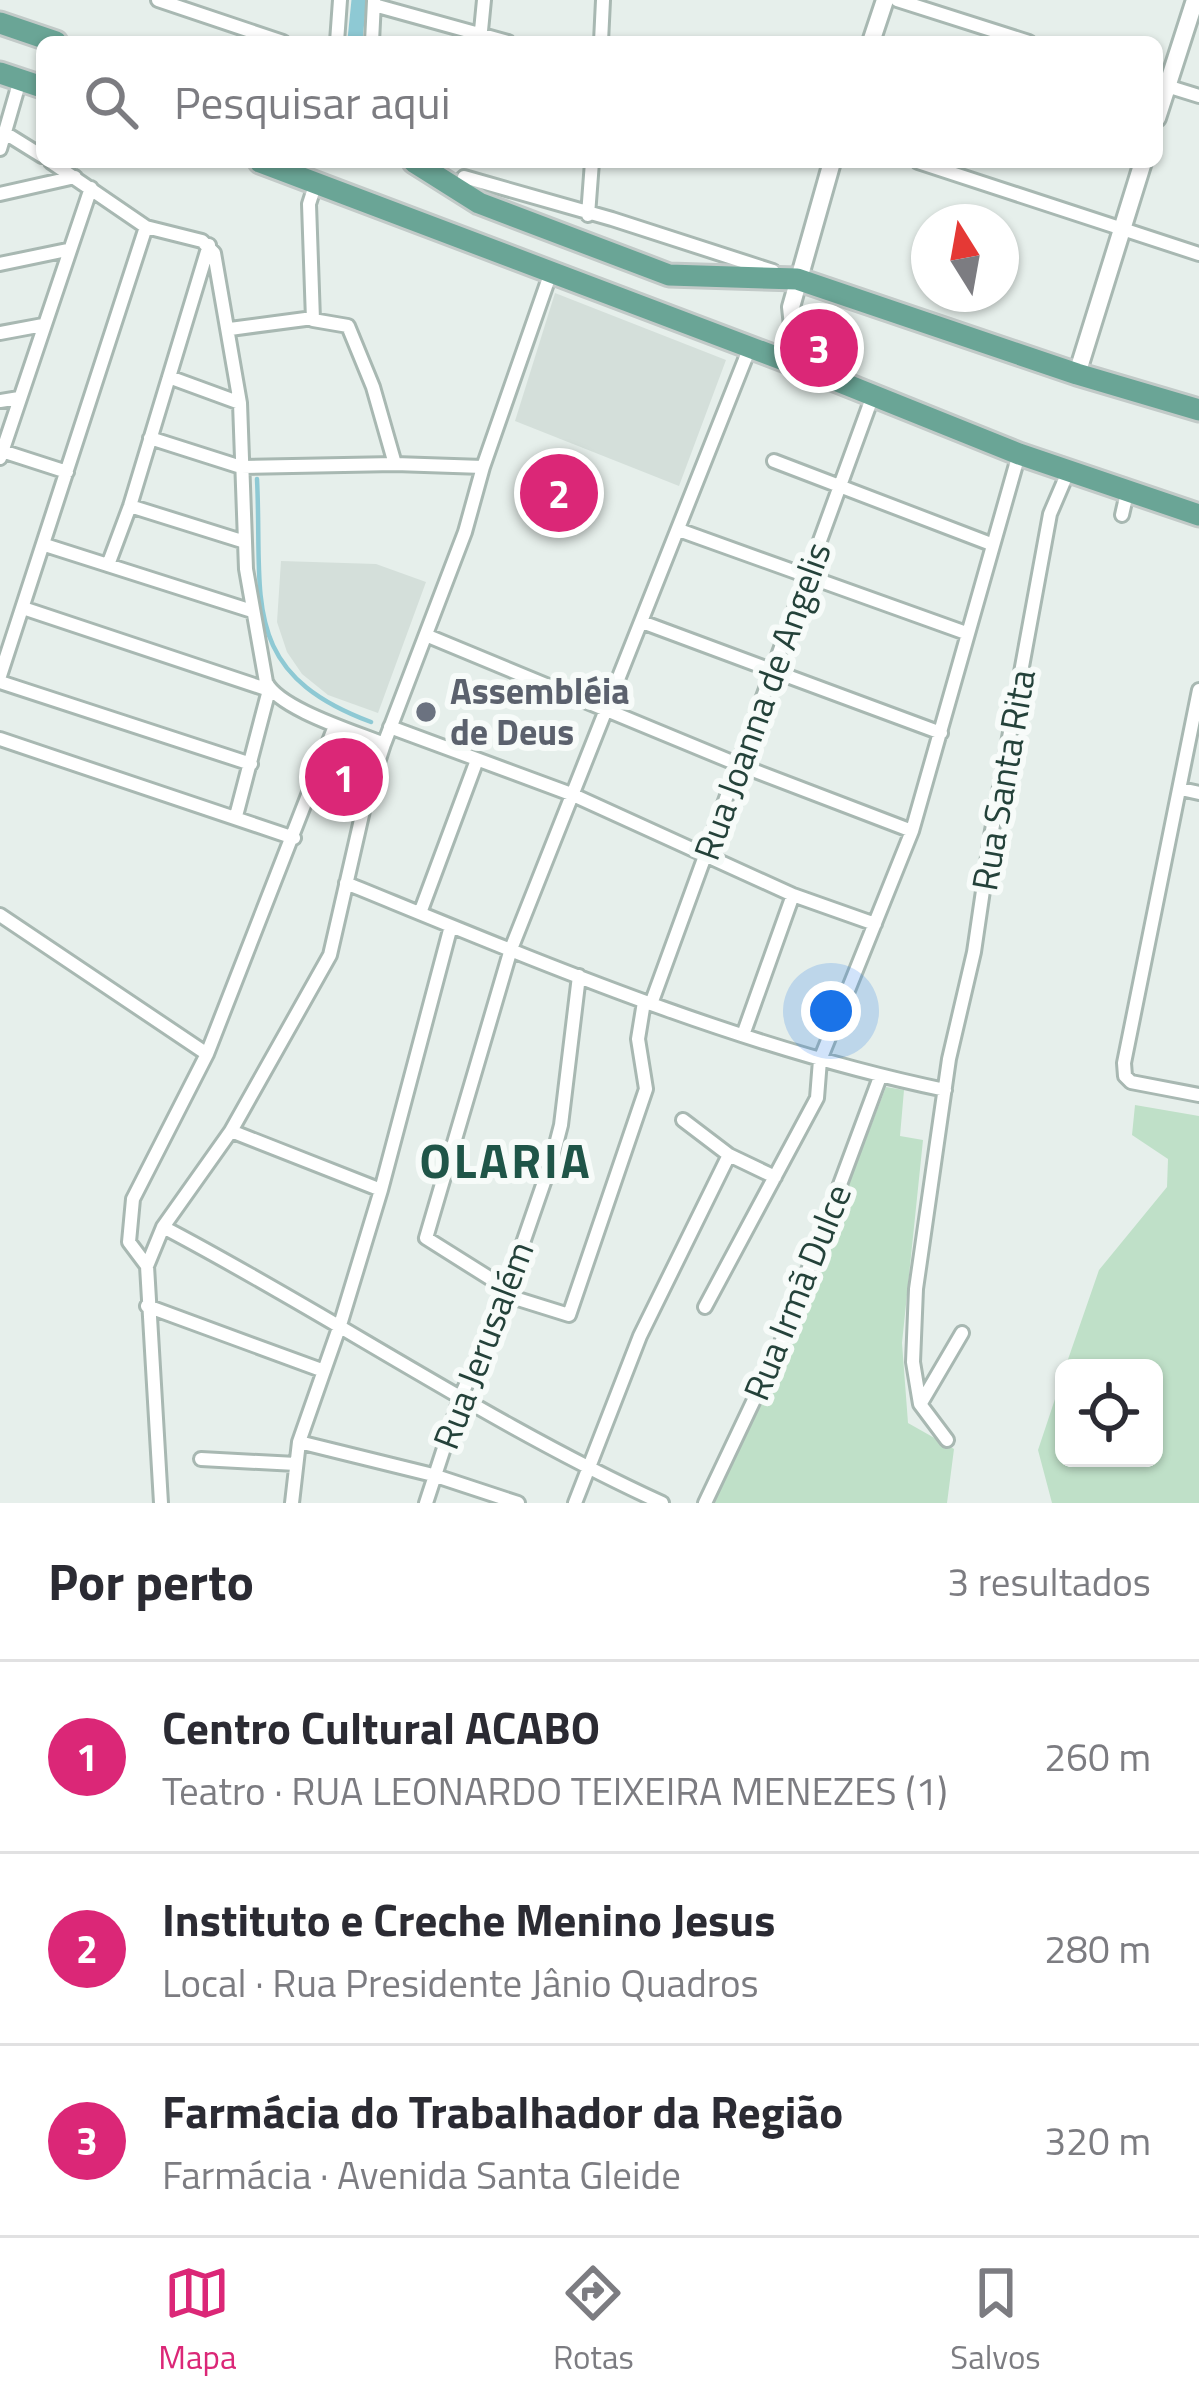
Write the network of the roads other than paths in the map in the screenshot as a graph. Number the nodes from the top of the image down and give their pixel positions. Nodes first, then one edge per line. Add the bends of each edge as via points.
1 (158, 0) edge
2 (340, 0) edge
3 (484, 0) edge
4 (603, 0) edge
5 (885, 0) edge
6 (898, 0) edge
7 (1195, 0) edge
8 (374, 3) edge
9 (0, 23) edge
10 (38, 36) edge
11 (266, 36) edge
12 (337, 36) edge
13 (372, 36) edge
14 (471, 36) edge
15 (480, 36) edge
16 (601, 36) edge
17 (874, 36) edge
18 (1010, 36) edge
19 (10, 76) edge
20 (1163, 81) edge
21 (1163, 84) edge
22 (1199, 96) edge
23 (4, 133) junction
24 (0, 149) edge
25 (36, 153) edge
26 (61, 168) edge
27 (277, 168) edge
28 (592, 168) edge
29 (830, 168) edge
30 (936, 168) edge
31 (1141, 168) edge
32 (464, 176) edge
33 (75, 177) junction
34 (316, 182) junction
35 (91, 188) junction
36 (0, 194) edge
37 (588, 215) junction
38 (146, 227) junction
39 (1121, 231) junction
40 (209, 245) junction
41 (68, 250) junction
42 (1199, 254) edge
43 (0, 264) edge
44 (551, 271) junction
45 (797, 279) junction
46 (313, 318) junction
47 (43, 325) junction
48 (230, 329) junction
49 (0, 333) edge
50 (750, 347) junction
51 (810, 370) junction
52 (1077, 374) junction
53 (170, 377) junction
54 (19, 398) junction
55 (872, 398) junction
56 (0, 401) edge
57 (240, 403) junction
58 (1199, 410) edge
59 (150, 438) junction
60 (1019, 454) junction
61 (1, 455) edge
62 (774, 461) dead end
63 (395, 464) junction
64 (241, 466) junction
65 (483, 467) junction
66 (67, 472) junction
67 (1068, 472) junction
68 (840, 486) junction
69 (130, 506) junction
70 (1199, 515) edge
71 (679, 530) junction
72 (245, 542) junction
73 (991, 544) junction
74 (45, 545) junction
75 (108, 565) junction
76 (806, 576) junction
77 (23, 608) junction
78 (252, 611) junction
79 (642, 622) junction
80 (966, 633) junction
81 (428, 636) junction
82 (772, 671) junction
83 (0, 679) edge
84 (269, 690) junction
85 (1199, 690) edge
86 (605, 708) junction
87 (335, 726) junction
88 (390, 727) junction
89 (941, 733) junction
90 (0, 739) edge
91 (384, 744) junction
92 (477, 760) junction
93 (251, 764) junction
94 (737, 764) junction
95 (1181, 789) junction
96 (1199, 793) edge
97 (572, 794) junction
98 (236, 816) junction
99 (912, 831) junction
100 (294, 838) junction
101 (706, 855) junction
102 (346, 883) junction
103 (794, 895) junction
104 (420, 914) junction
105 (0, 915) edge
106 (875, 924) junction
107 (451, 926) junction
108 (512, 949) junction
109 (579, 976) junction
110 (647, 1003) junction
111 (743, 1035) junction
112 (207, 1054) junction
113 (820, 1060) junction
114 (880, 1077) junction
115 (945, 1090) junction
116 (1199, 1095) edge
117 (683, 1120) dead end
118 (231, 1130) junction
119 (729, 1155) junction
120 (775, 1177) junction
121 (380, 1190) junction
122 (163, 1227) junction
123 (147, 1266) junction
124 (506, 1292) junction
125 (147, 1306) junction
126 (705, 1307) dead end
127 (340, 1325) junction
128 (962, 1333) dead end
129 (324, 1371) junction
130 (461, 1396) junction
131 (920, 1404) junction
132 (947, 1440) dead end
133 (299, 1442) junction
134 (201, 1459) dead end
135 (296, 1464) junction
136 (587, 1466) junction
137 (433, 1475) junction
138 (161, 1503) edge
139 (292, 1503) edge
140 (426, 1503) edge
141 (518, 1503) edge
142 (575, 1503) edge
143 (662, 1503) edge
144 (704, 1503) edge

1 - 11 street
2 - 12 street
3 - 15 street
4 - 16 street
5 - 17 street
6 - 18 street
7 - 20 street
8 - 13 street
8 - 14 street
9 - 10 main road
19 - 23 street
21 - 22 street
23 - 24 street
23 - 25 street
26 - 33 street
27 - 34 main road
28 - 37 street
29 - 45 street
30 - 39 street
31 - 39 street
32 - 37 street
32 - 45 main road via 479,203 669,275
33 - 35 street
33 - 36 street
34 - 44 main road
34 - 46 street via 309,204
35 - 38 street
35 - 41 street
37 - 45 street
38 - 40 street
38 - 66 street
39 - 42 street
39 - 52 street
40 - 48 street
40 - 53 street
41 - 43 street
41 - 47 street
44 - 50 main road
44 - 65 street
45 - 51 street via 790,322
45 - 52 main road
46 - 48 street
46 - 63 street via 348,326
47 - 49 street
47 - 54 street
48 - 57 street
50 - 51 main road
50 - 71 street
51 - 55 main road
52 - 58 main road
53 - 57 street
53 - 59 street
54 - 56 street
54 - 61 street
55 - 60 main road
55 - 68 street, Rua Joanna de Angelis
57 - 64 street
59 - 64 street
59 - 69 street
60 - 67 main road
60 - 73 street
61 - 66 street
62 - 68 street
63 - 64 street
63 - 65 street
64 - 72 street
65 - 81 street
66 - 74 street
67 - 70 main road via 1124,504
67 - 115 street, Rua Santa Rita via 1050,514
68 - 73 street
68 - 76 street, Rua Joanna de Angelis
69 - 72 street
69 - 75 street
71 - 76 street
71 - 79 street
72 - 78 street
73 - 80 street
74 - 75 street
74 - 77 street
75 - 78 street
76 - 80 street
76 - 82 street, Rua Joanna de Angelis
77 - 83 street
77 - 84 street
78 - 84 street
79 - 82 street
79 - 86 street
80 - 89 street
81 - 86 street
81 - 88 street
82 - 89 street
82 - 94 street, Rua Joanna de Angelis
83 - 93 street
84 - 87 street
84 - 93 street
85 - 95 street
86 - 94 street
86 - 97 street
87 - 91 street
87 - 100 street
88 - 91 street
88 - 92 street
89 - 99 street
90 - 98 street
91 - 102 street
92 - 97 street
92 - 104 street
93 - 98 street
94 - 99 street
94 - 101 street, Rua Joanna de Angelis
95 - 96 street
95 - 116 street via 1124,1070 1131,1082
97 - 101 street
97 - 108 street
98 - 100 street
99 - 106 street
100 - 112 street
101 - 103 street
101 - 110 street, Rua Joanna de Angelis
102 - 104 street
102 - 118 street via 326,964
103 - 106 street
103 - 111 street
104 - 107 street
105 - 112 street
106 - 113 street
107 - 108 street
107 - 121 street
108 - 109 street
108 - 124 street via 426,1240
109 - 110 street
109 - 124 street, Rua Jerusalém via 561,1125
110 - 111 street
110 - 124 street, Rua Joanna de Angelis via 638,1039 646,1089 568,1317
111 - 113 street
112 - 123 street via 134,1199 129,1242
113 - 114 street
113 - 120 street via 817,1098
114 - 115 street
114 - 144 street, Rua Irmã Dulce via 781,1343
115 - 131 street, Rua Santa Rita via 916,1289
117 - 119 street
118 - 121 street
118 - 122 street
119 - 120 street
119 - 136 street via 647,1320
120 - 126 street
121 - 127 street
122 - 123 street
122 - 127 street
123 - 125 street
124 - 130 street, Rua Jerusalém
125 - 129 street
125 - 138 street
127 - 129 street
127 - 130 street
128 - 131 street
129 - 133 street
130 - 136 street
130 - 137 street, Rua Jerusalém
131 - 132 street
133 - 135 street
133 - 137 street
134 - 135 street
135 - 139 street
136 - 142 street
136 - 143 street
137 - 140 street, Rua Jerusalém
137 - 141 street

